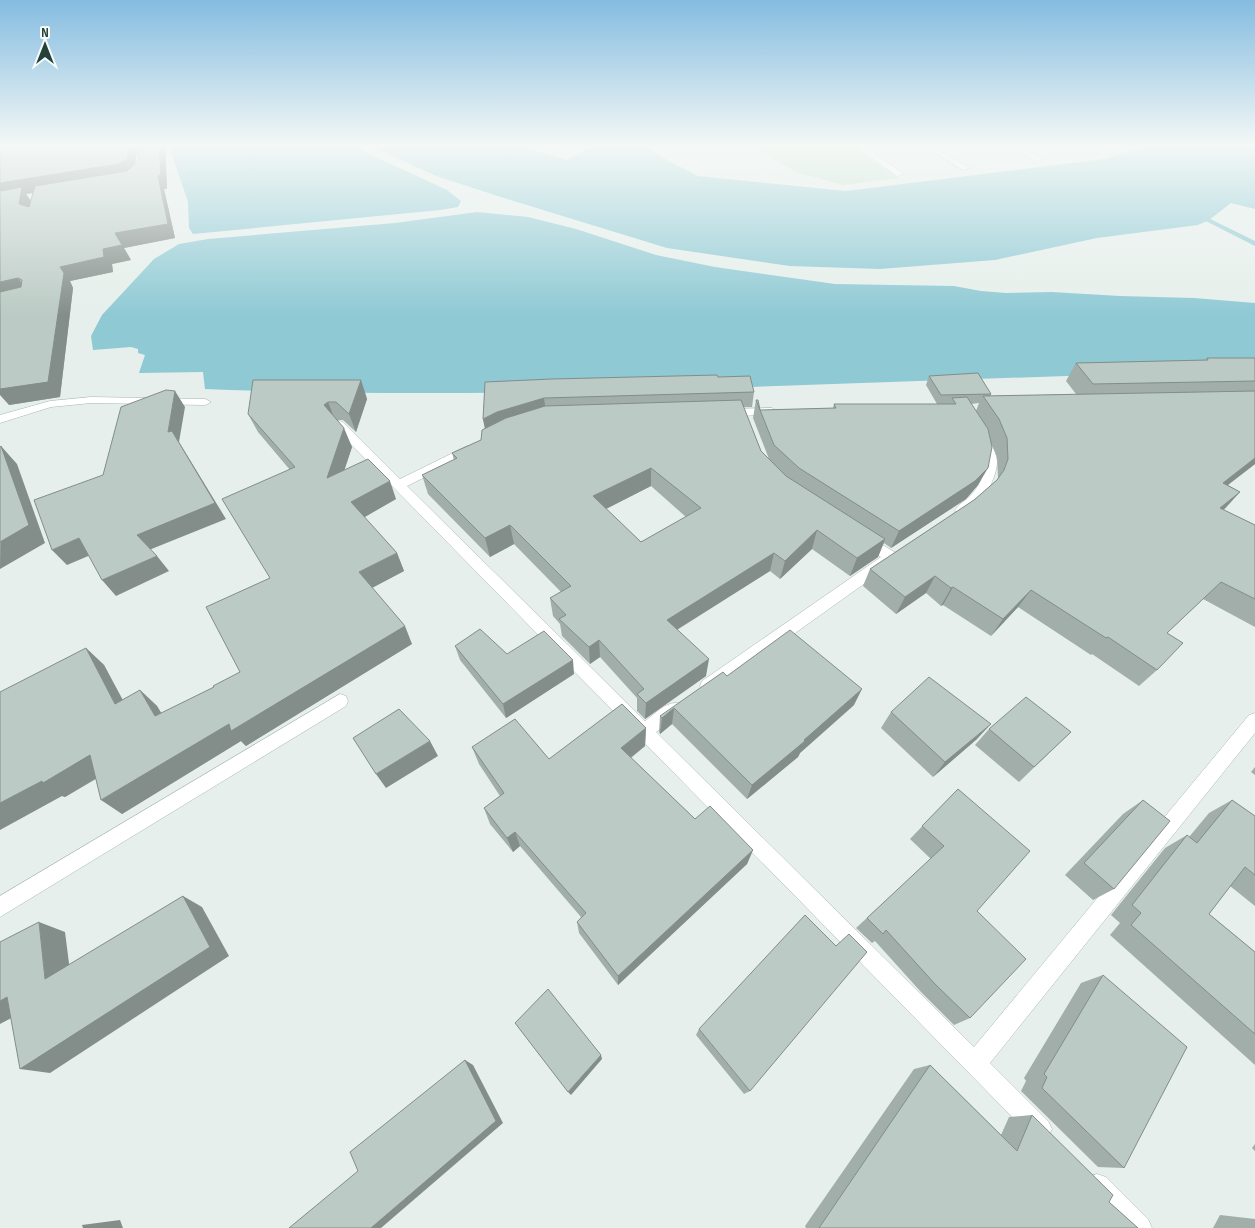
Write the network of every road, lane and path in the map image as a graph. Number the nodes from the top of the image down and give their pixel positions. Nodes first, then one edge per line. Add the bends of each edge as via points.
1 (205, 402) dead end
2 (783, 412) edge
3 (743, 413) junction
4 (714, 414) edge
5 (0, 418) edge
6 (339, 425) edge
7 (750, 430) edge
8 (977, 431) edge
9 (478, 445) edge
10 (398, 485) junction
11 (948, 519) edge
12 (852, 531) edge
13 (700, 692) edge
14 (340, 701) dead end
15 (684, 703) edge
16 (1255, 720) edge
17 (644, 732) junction
18 (0, 907) edge
19 (975, 1064) junction
20 (1050, 1139) edge
21 (1084, 1173) edge
22 (1139, 1228) edge

1 - 5 street via 92,400 50,404
2 - 3 street
3 - 4 street
3 - 7 street
6 - 10 street
8 - 11 street via 987,446 991,465 986,487 972,503
9 - 10 street
10 - 17 street
12 - 13 street via 896,554
14 - 18 street
15 - 17 street
16 - 19 street
17 - 19 street
19 - 20 street
21 - 22 street

